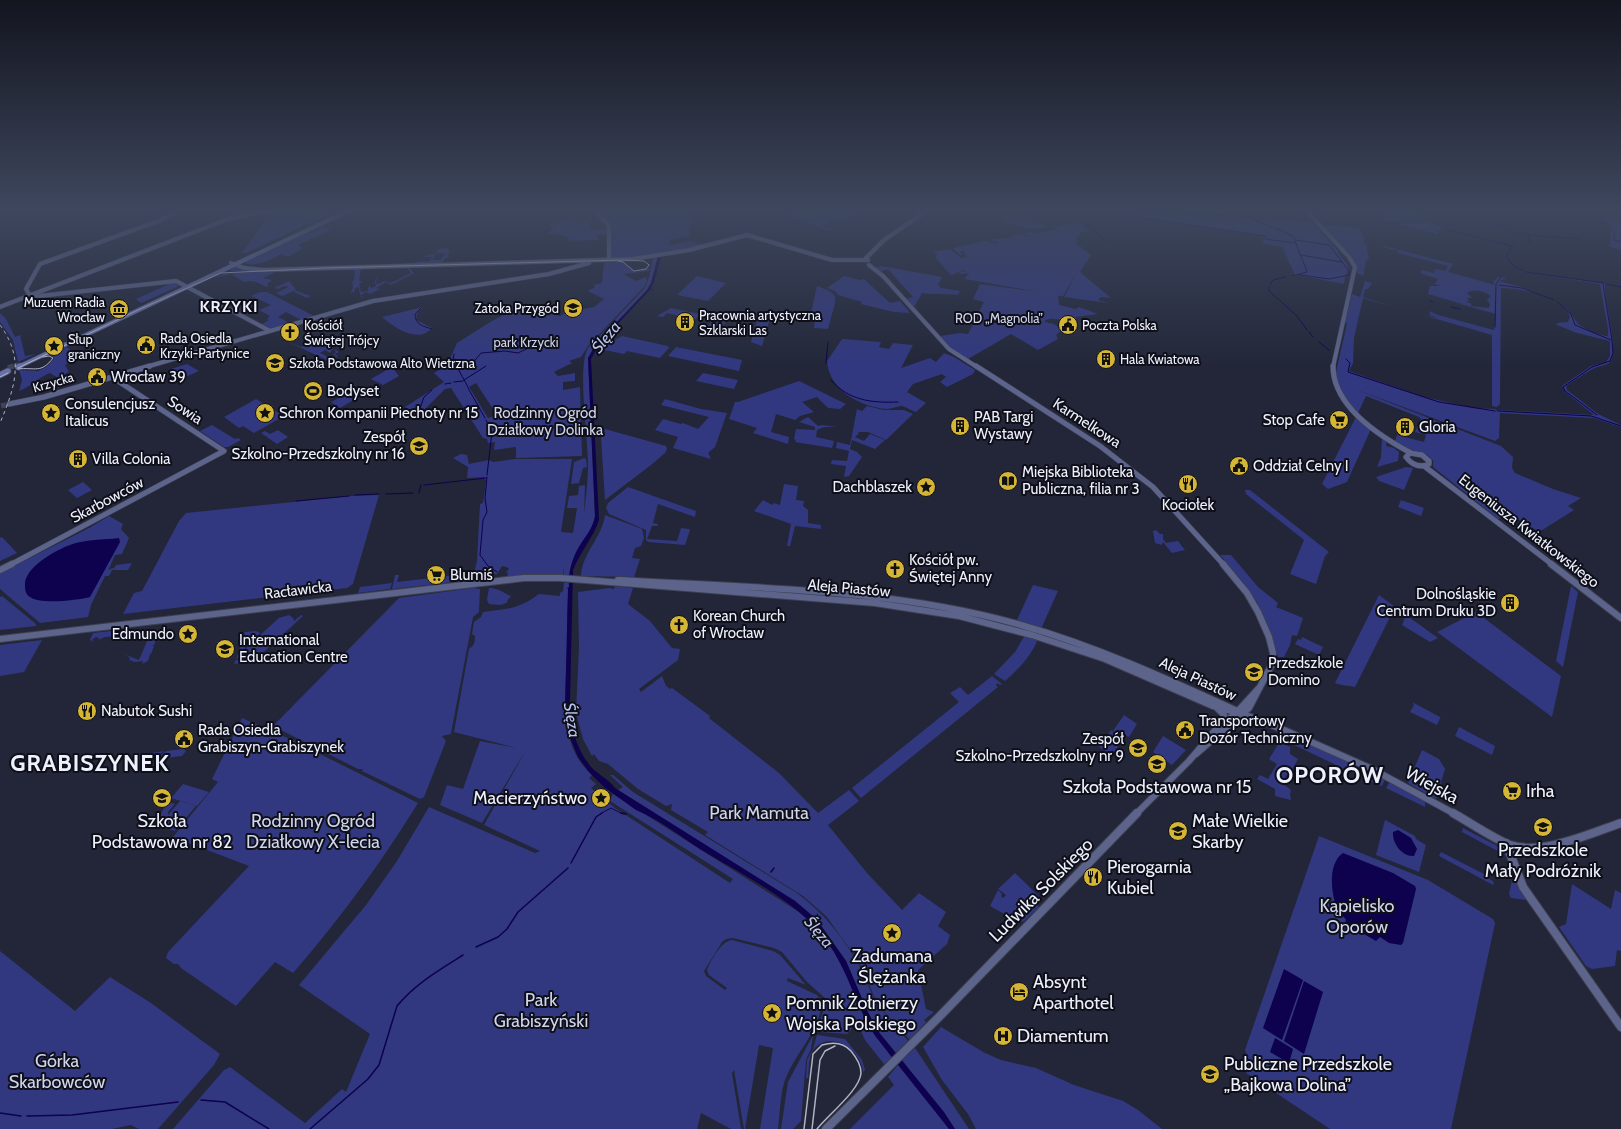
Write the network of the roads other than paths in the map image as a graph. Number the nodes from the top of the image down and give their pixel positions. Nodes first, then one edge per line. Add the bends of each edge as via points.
1 (44, 263) edge
2 (113, 263) edge
3 (114, 263) edge
4 (236, 263) edge
5 (236, 263) edge
6 (526, 263) edge
7 (588, 263) edge
8 (866, 263) edge
9 (1352, 263) edge
10 (233, 264) junction
11 (186, 286) junction
12 (31, 294) junction
13 (0, 307) edge
14 (270, 331) junction
15 (18, 366) tunnel mouth
16 (8, 370) tunnel mouth
17 (0, 374) edge
18 (112, 377) junction
19 (9, 404) tunnel mouth
20 (224, 451) joint
21 (1409, 454) junction
22 (1426, 466) junction
23 (0, 570) edge
24 (583, 580) joint
25 (697, 587) junction
26 (1621, 618) edge
27 (3, 637) edge
28 (1260, 688) junction
29 (1251, 705) junction
30 (1214, 706) junction
31 (1240, 713) junction
32 (1260, 720) junction
33 (1222, 724) junction
34 (1196, 754) junction
35 (1621, 823) edge
36 (1506, 843) junction
37 (1621, 1027) edge
38 (826, 1129) edge

1 - 12 street via 40,264 27,288 26,291
2 - 12 street
3 - 12 street
4 - 10 main road
5 - 10 main road
6 - 10 street via 262,270
7 - 14 street, Krzycka via 549,274 382,299
8 - 28 street, Karmelkowa via 949,349 1111,454 1173,507 1234,576 1258,612 1273,654 1271,668
9 - 21 street via 1355,267 1333,365 1334,385 1352,409
10 - 11 main road
11 - 12 street via 168,281 42,296
11 - 14 street
11 - 15 main road
12 - 13 street
14 - 18 street, Krzycka
16 - 17 main road
18 - 19 street, Krzycka via 44,397
18 - 20 street, Sowia
20 - 23 street, Skarbowców
21 - 22 street via 1406,458 1409,461
21 - 22 street via 1425,457 1429,462
22 - 26 street, Eugeniusza Kwiatkowskiego
24 - 25 street, Aleja Piastów
24 - 27 street, Racławicka via 497,580 39,635
25 - 30 street, Aleja Piastów via 867,602 966,618 1077,649 1144,674
25 - 31 street, Aleja Piastów via 872,596 983,615 1049,633 1103,652 1151,671
28 - 29 street, Karmelkowa
28 - 31 street, Karmelkowa
29 - 31 street, Karmelkowa
29 - 32 street
30 - 31 street, Aleja Piastów
30 - 33 street via 1223,714
31 - 32 street, Wiejska
31 - 33 street, Ludwika Solskiego
31 - 34 street, Ludwika Solskiego
32 - 36 street, Wiejska via 1372,770
33 - 34 street, Ludwika Solskiego
34 - 38 street, Ludwika Solskiego
35 - 36 street, Wiejska via 1543,847
36 - 37 street via 1523,887

